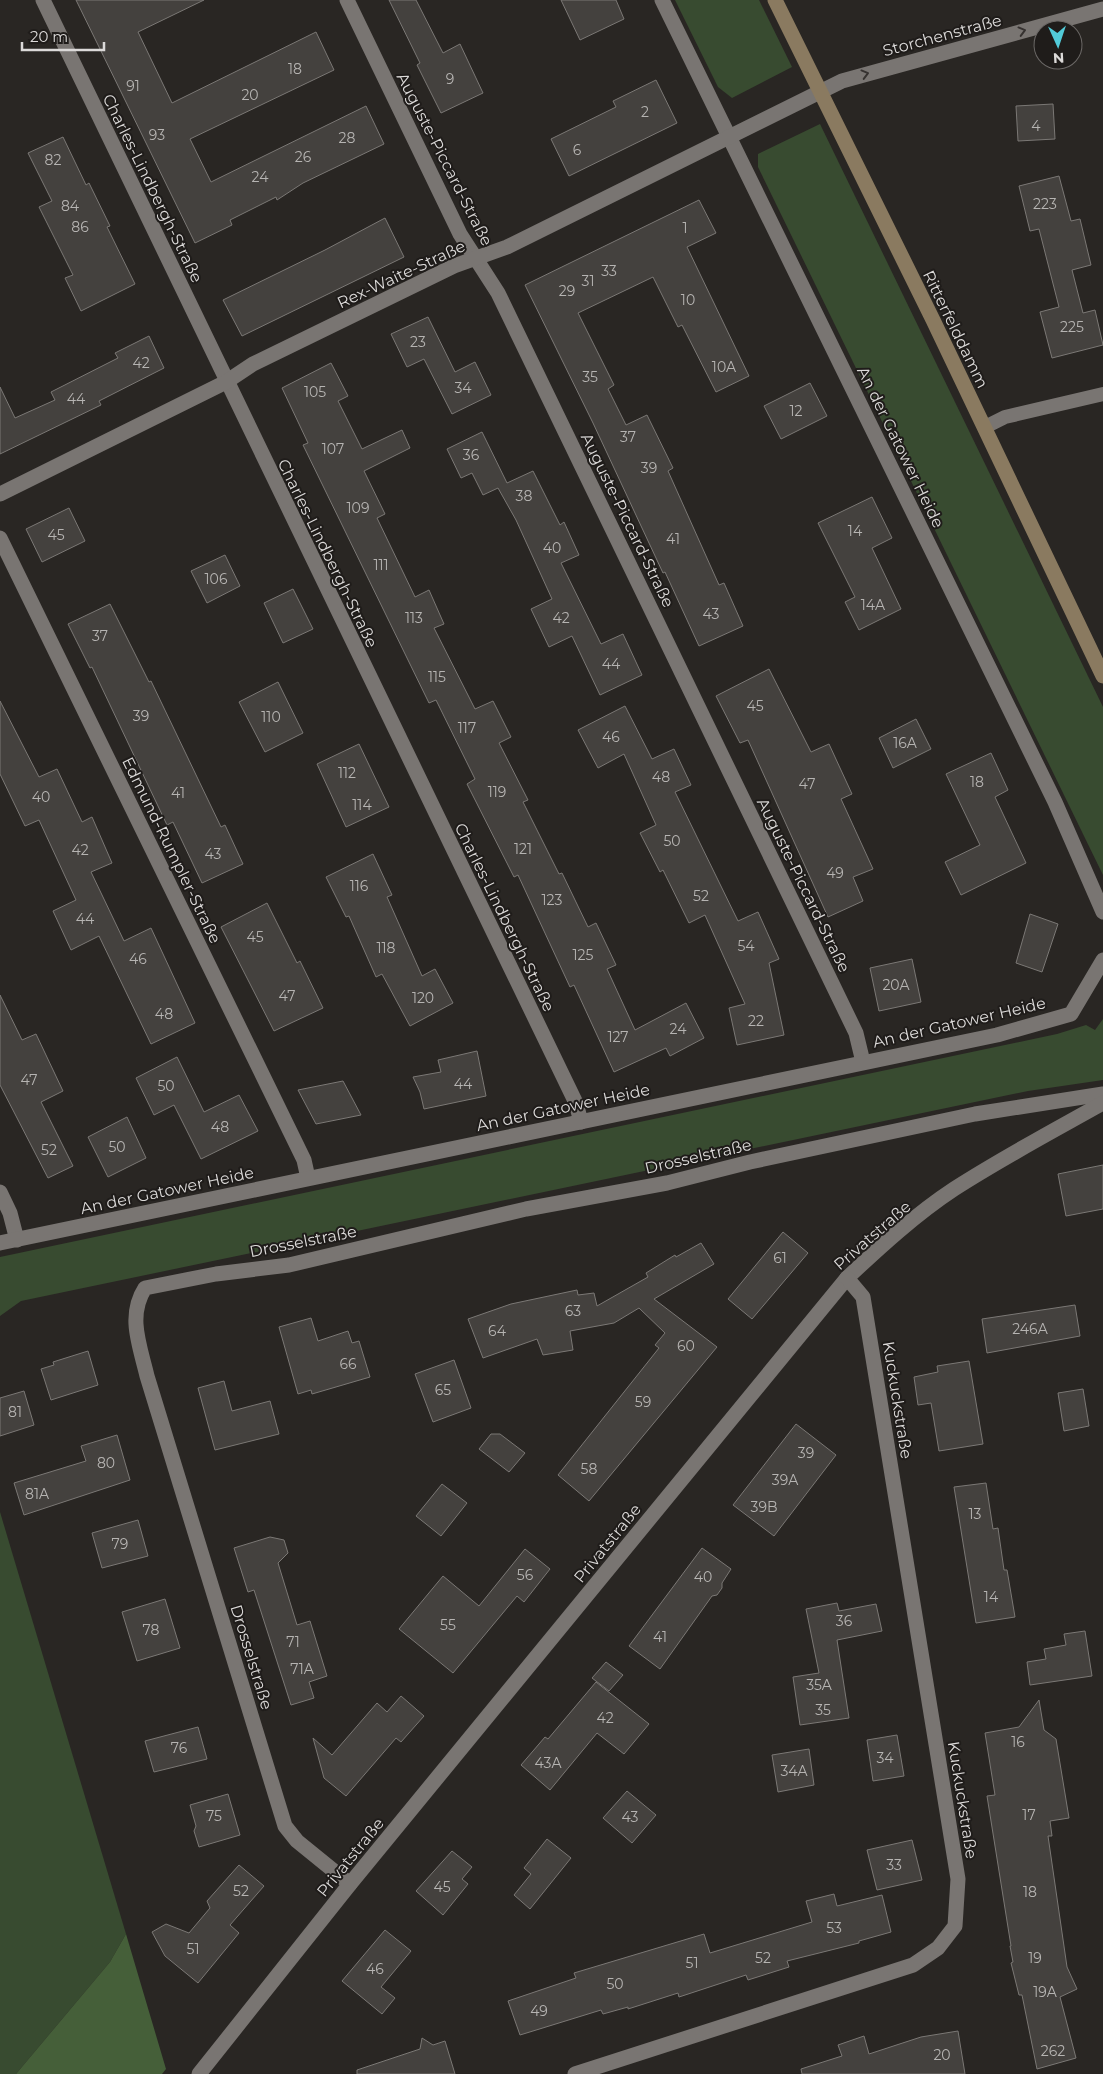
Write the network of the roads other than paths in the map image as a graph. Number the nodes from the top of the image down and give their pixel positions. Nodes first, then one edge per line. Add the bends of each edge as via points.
1 (43, 0) edge
2 (347, 0) edge
3 (662, 0) edge
4 (775, 0) edge
5 (1103, 9) edge
6 (820, 91) junction
7 (729, 136) junction
8 (475, 258) junction
9 (226, 382) junction
10 (1103, 394) edge
11 (985, 427) junction
12 (0, 494) edge
13 (0, 538) edge
14 (1103, 676) edge
15 (1103, 912) edge
16 (1103, 960) edge
17 (863, 1062) junction
18 (1103, 1094) edge
19 (1103, 1103) edge
20 (581, 1122) junction
21 (308, 1178) junction
22 (0, 1192) edge
23 (17, 1240) junction
24 (0, 1244) edge
25 (847, 1278) junction
26 (350, 1884) junction
27 (199, 2074) edge
28 (575, 2074) edge

1 - 9 street, Charles-Lindbergh-Straße
2 - 8 street, Auguste-Piccard-Straße via 460,234
3 - 7 street, An der Gatower Heide
4 - 6 main road, Ritterfelddamm
6 -> 5 street, Storchenstraße via 842,81
6 - 7 street, Rex-Waite-Straße
6 - 11 main road, Ritterfelddamm
7 - 8 street, Rex-Waite-Straße via 507,247
7 - 15 street, An der Gatower Heide via 1055,802
8 - 9 street, Rex-Waite-Straße via 253,364
8 - 17 street, Auguste-Piccard-Straße via 498,293 856,1033
9 - 12 street, Rex-Waite-Straße
9 - 20 street, Charles-Lindbergh-Straße via 572,1094
10 - 11 lane via 1006,417
11 - 14 main road, Ritterfelddamm
13 - 21 street, Edmund-Rumpler-Straße via 304,1160
16 - 17 street, An der Gatower Heide via 1071,1014 997,1035
17 - 20 street, An der Gatower Heide
18 - 26 street, Drosselstraße via 975,1114 668,1182 526,1209 289,1265 216,1274 145,1288 135,1308 135,1328 147,1376 285,1826 297,1841
19 - 25 street, Privatstraße via 952,1190
20 - 21 street, An der Gatower Heide
21 - 23 street, An der Gatower Heide
22 - 23 street
23 - 24 street, An der Gatower Heide
25 - 26 street, Privatstraße
25 - 28 street, Kuckuckstraße via 863,1297 958,1879 954,1926 938,1948 913,1965
26 - 27 street, Privatstraße

